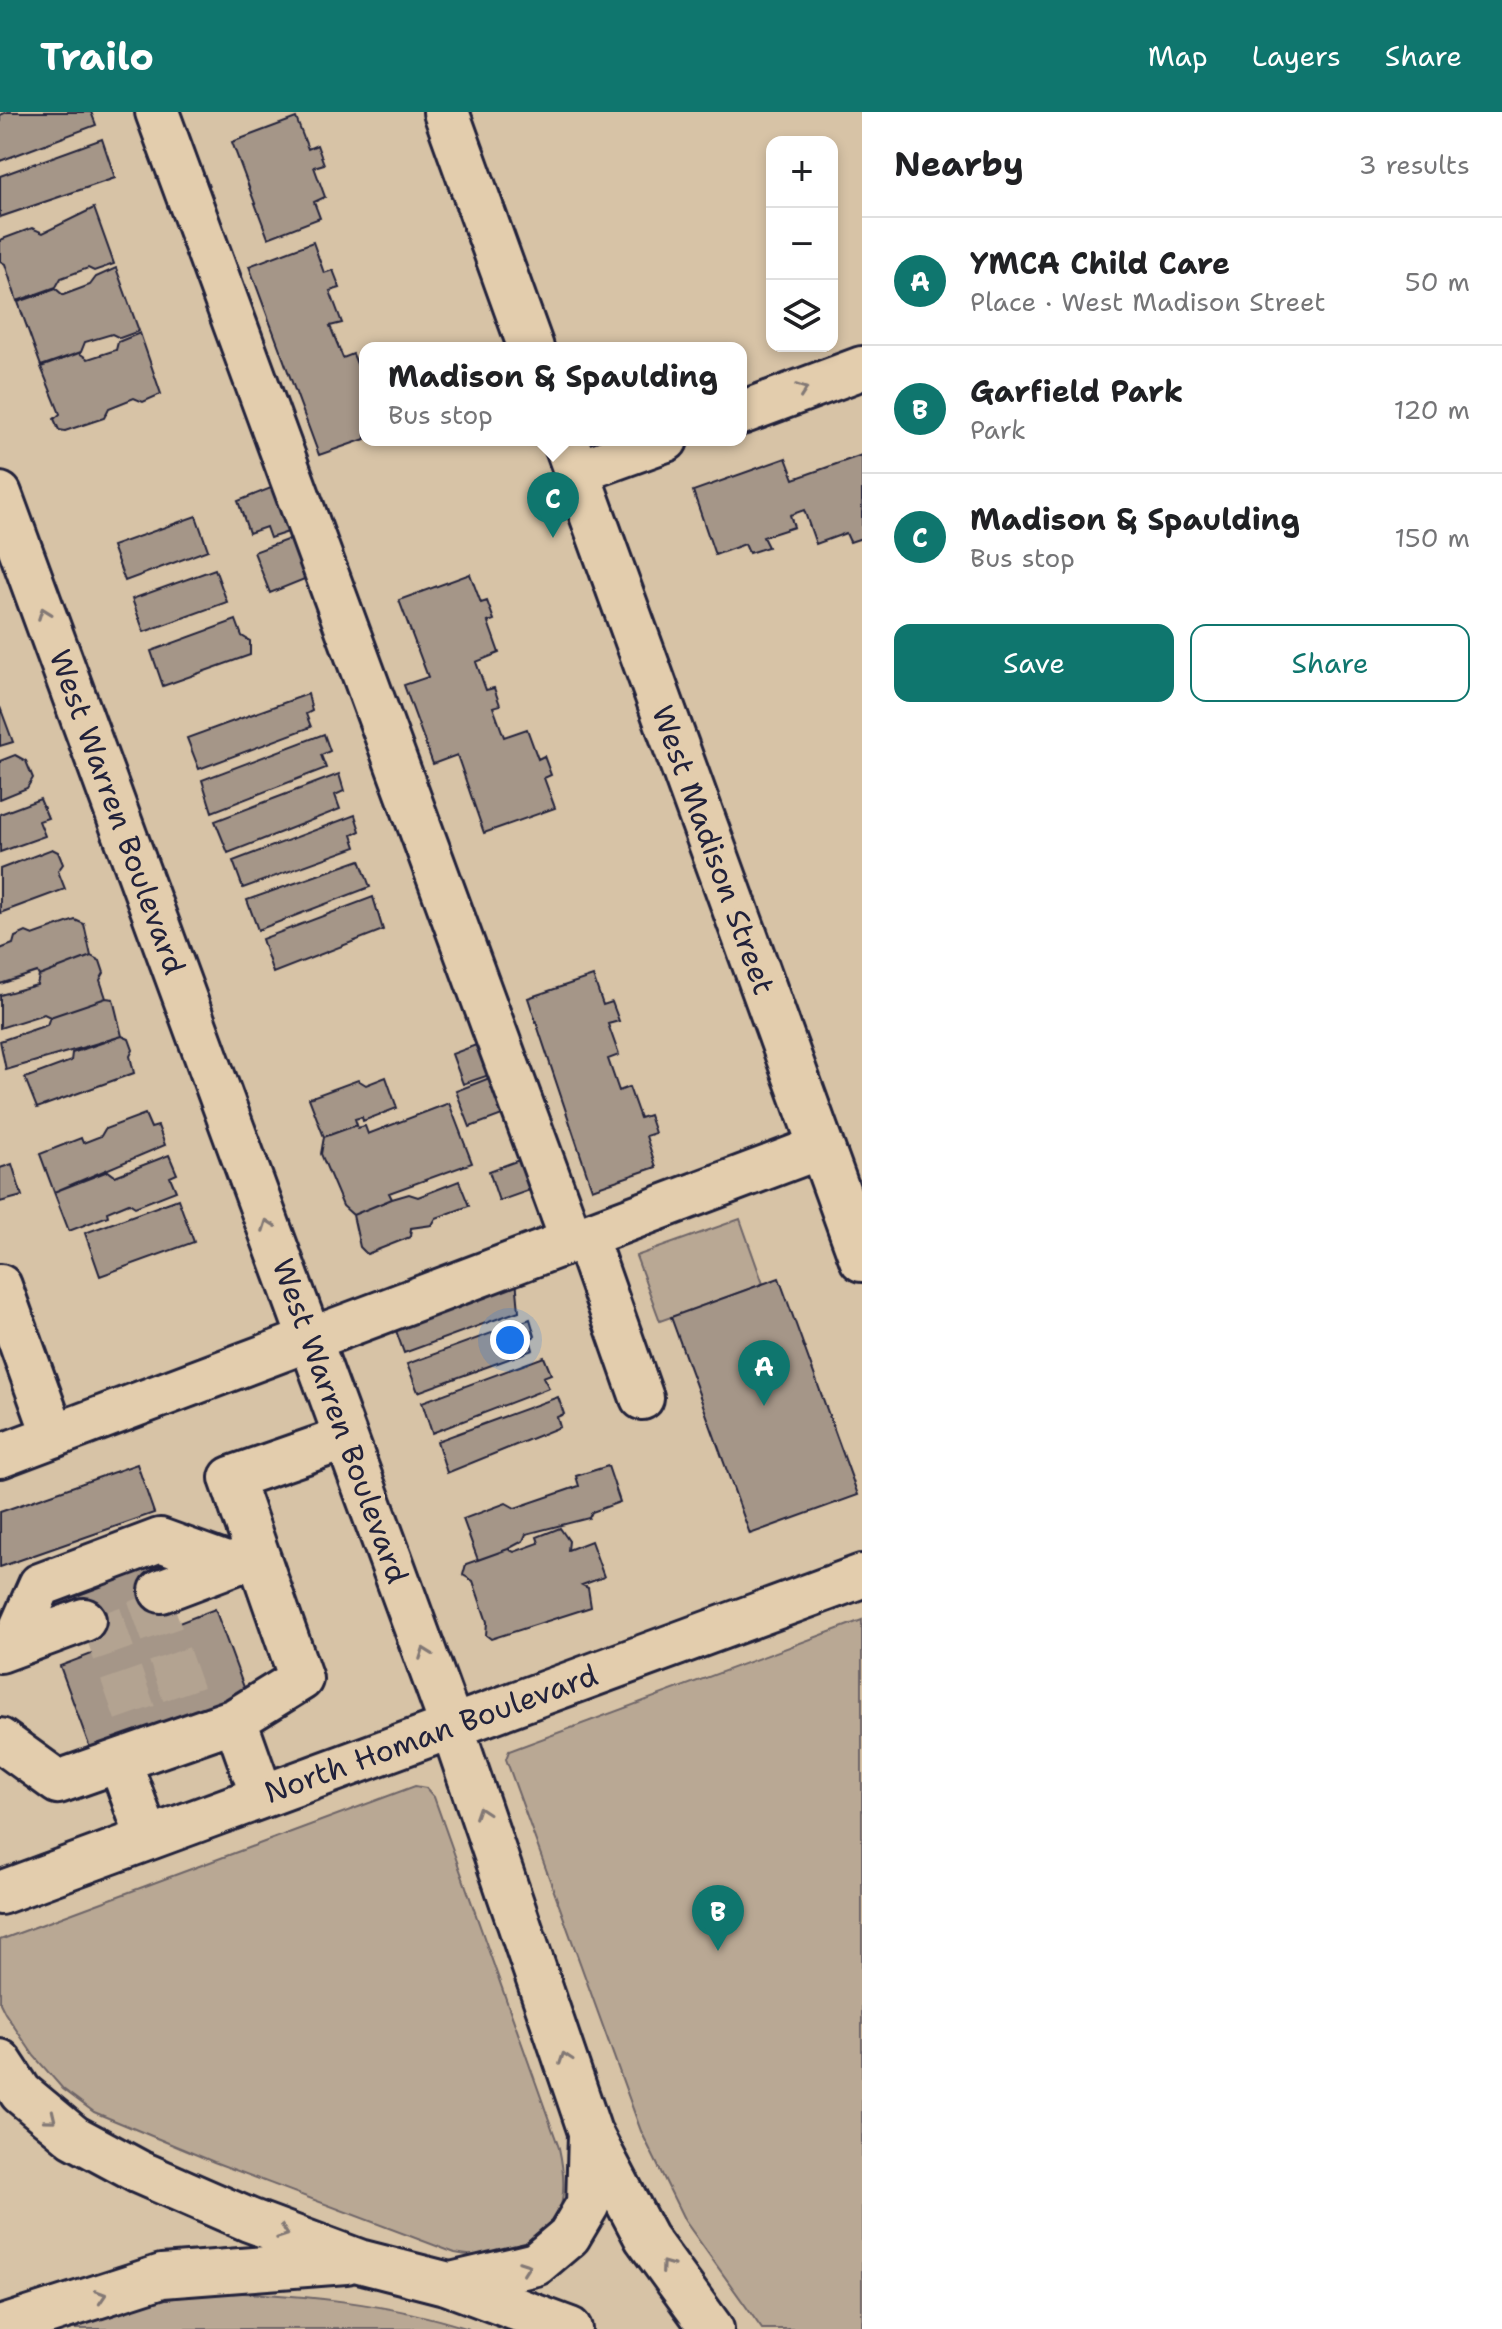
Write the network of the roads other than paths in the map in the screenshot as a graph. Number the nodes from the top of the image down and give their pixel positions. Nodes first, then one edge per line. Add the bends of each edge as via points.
1 (157, 112) edge
2 (446, 112) edge
3 (529, 342) edge
4 (862, 368) edge
5 (747, 411) edge
6 (630, 446) edge
7 (571, 456) edge
8 (0, 494) edge
9 (821, 1147) junction
10 (579, 1239) junction
11 (862, 1259) edge
12 (0, 1286) edge
13 (310, 1340) junction
14 (642, 1398) dead end
15 (54, 1436) junction
16 (346, 1438) junction
17 (0, 1456) edge
18 (244, 1560) junction
19 (862, 1576) edge
20 (161, 1591) dead end
21 (84, 1620) dead end
22 (7, 1649) edge
23 (208, 1725) junction
24 (452, 1727) junction
25 (0, 1740) edge
26 (137, 1751) junction
27 (262, 1796) junction
28 (147, 1837) junction
29 (0, 1893) edge
30 (0, 2061) edge
31 (590, 2132) junction
32 (359, 2261) junction
33 (449, 2284) junction
34 (0, 2328) edge
35 (570, 2329) edge
36 (712, 2329) edge

1 - 10 street
2 - 3 main road
5 -> 4 street
6 - 7 street
7 - 9 main road, West Madison Street
13 -> 8 street, West Warren Boulevard
9 - 10 street
9 - 11 main road, West Madison Street
10 - 13 street
10 - 14 street
12 - 15 street
13 - 15 street
13 - 16 street, West Warren Boulevard
15 - 17 street
16 - 18 street via 231,1478
24 -> 16 street, West Warren Boulevard
18 - 20 street
18 - 22 street via 160,1540 133,1550 40,1585
18 - 23 street via 301,1679
19 - 24 street, North Homan Boulevard
21 - 22 street
23 - 26 street
23 - 27 street
24 - 27 street, North Homan Boulevard
31 -> 24 street, West Warren Boulevard
25 - 26 street via 58,1782
26 - 28 street
27 - 28 street, North Homan Boulevard
28 - 29 street, North Homan Boulevard
30 -> 32 street via 21,2093 74,2137 249,2220
33 -> 31 street via 536,2264 569,2236 588,2204
36 -> 31 street, West Warren Boulevard via 646,2238
32 - 33 street
34 -> 32 street via 162,2276
33 - 35 street

